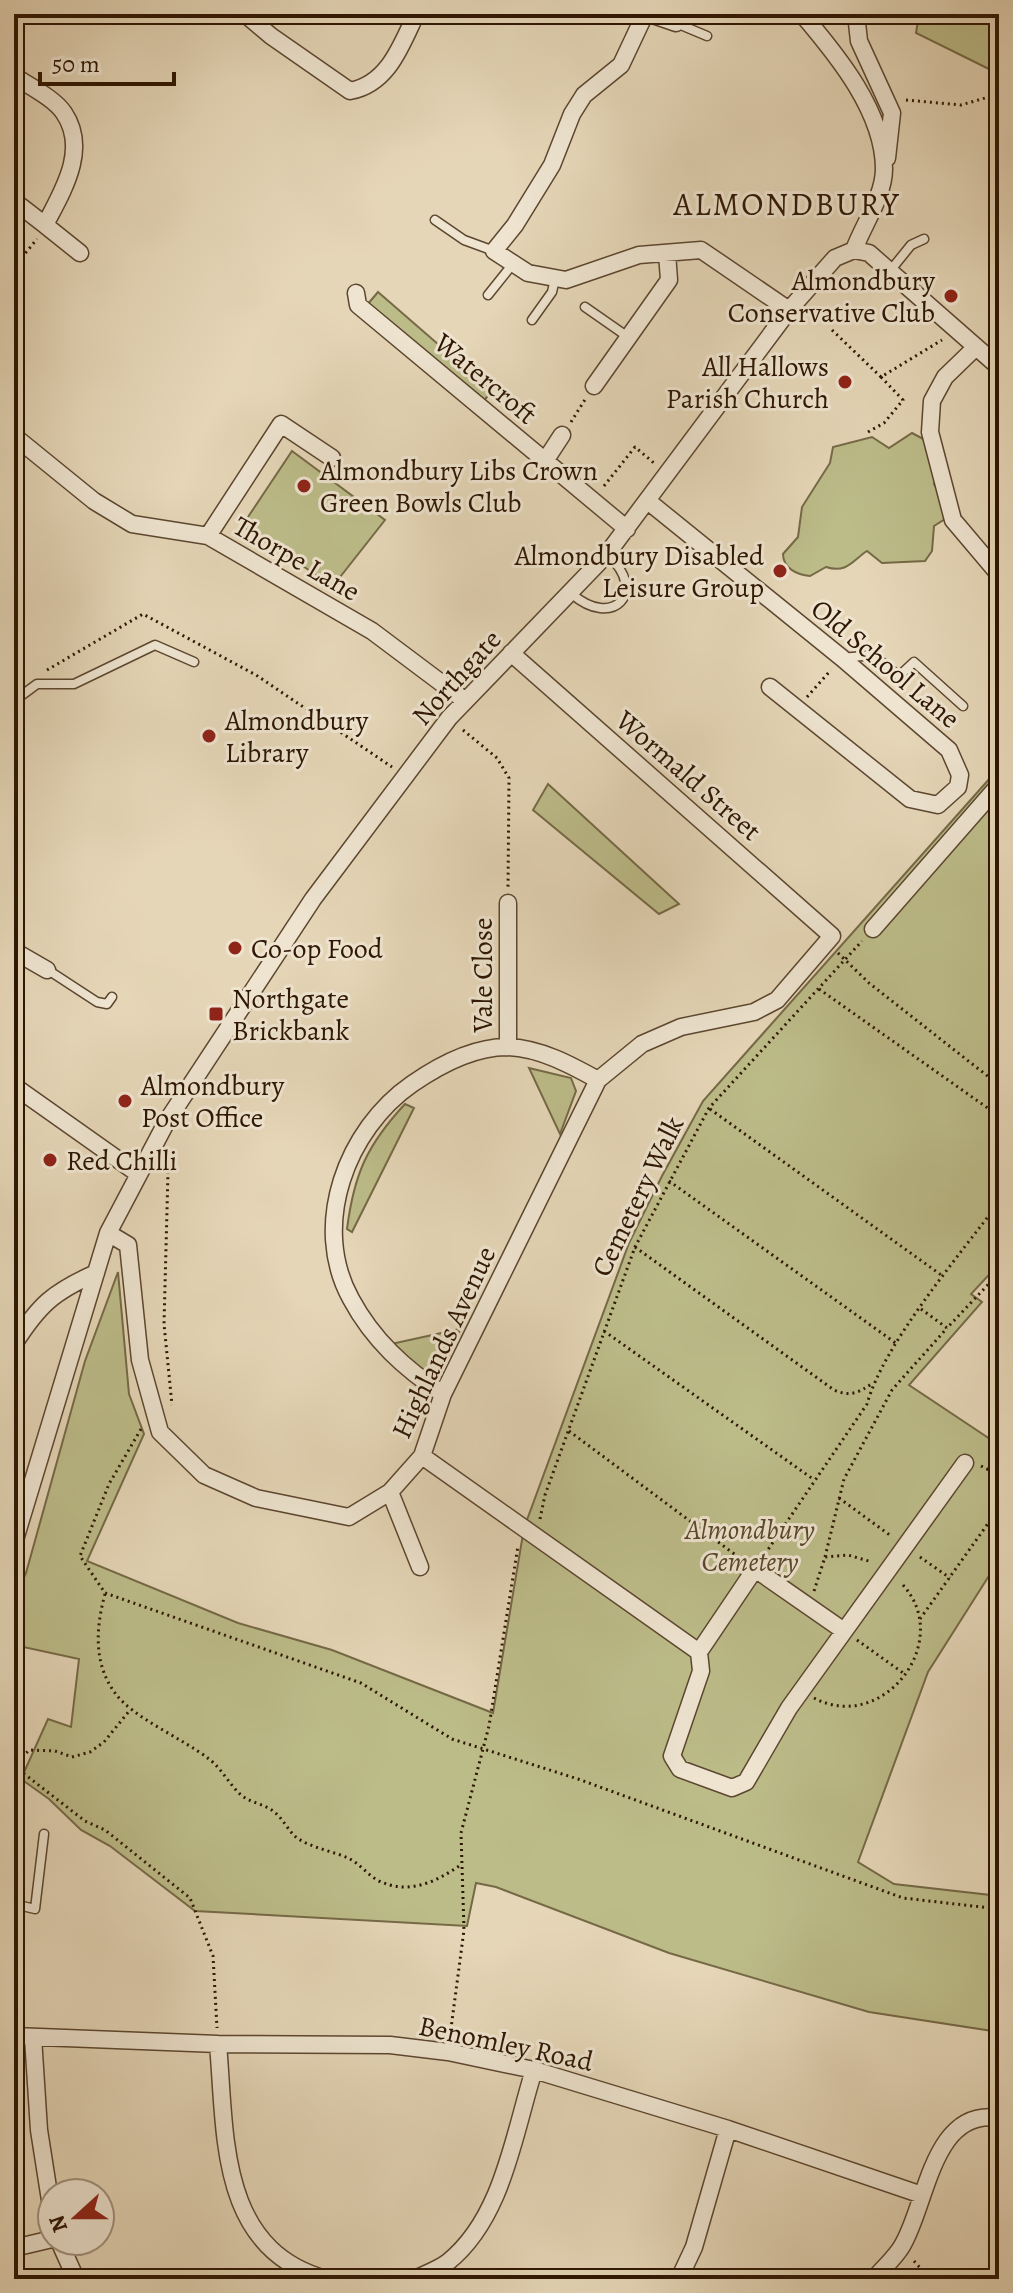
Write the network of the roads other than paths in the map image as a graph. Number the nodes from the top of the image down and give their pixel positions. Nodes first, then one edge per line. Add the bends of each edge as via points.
1 (245, 14) edge
2 (416, 14) edge
3 (647, 14) edge
4 (802, 14) edge
5 (856, 14) edge
6 (676, 23) joint
7 (707, 36) dead end
8 (14, 76) edge
9 (884, 171) junction
10 (14, 201) edge
11 (435, 220) dead end
12 (45, 225) junction
13 (924, 239) dead end
14 (854, 250) junction
15 (494, 251) junction
16 (80, 253) dead end
17 (667, 253) junction
18 (512, 265) junction
19 (889, 271) junction
20 (555, 279) junction
21 (356, 293) dead end
22 (488, 295) dead end
23 (585, 307) dead end
24 (789, 310) junction
25 (532, 320) dead end
26 (629, 338) junction
27 (976, 347) junction
28 (999, 367) edge
29 (594, 386) road end
30 (562, 435) road end
31 (14, 436) edge
32 (332, 458) dead end
33 (545, 461) junction
34 (649, 502) junction
35 (627, 529) junction
36 (208, 536) junction
37 (607, 554) junction
38 (998, 571) edge
39 (572, 594) junction
40 (511, 653) junction
41 (842, 658) junction
42 (194, 662) dead end
43 (770, 687) dead end
44 (464, 700) junction
45 (14, 701) edge
46 (963, 706) dead end
47 (999, 785) edge
48 (508, 903) road end
49 (873, 929) road end
50 (829, 940) joint
51 (14, 951) edge
52 (47, 970) joint
53 (112, 997) dead end
54 (508, 1047) junction
55 (598, 1080) junction
56 (14, 1086) edge
57 (137, 1173) junction
58 (108, 1233) junction
59 (96, 1273) junction
60 (14, 1344) edge
61 (443, 1394) junction
62 (422, 1456) junction
63 (965, 1463) dead end
64 (390, 1492) junction
65 (14, 1543) edge
66 (420, 1567) dead end
67 (844, 1631) junction
68 (699, 1652) junction
69 (44, 1834) dead end
70 (14, 1904) edge
71 (14, 2036) edge
72 (33, 2037) junction
73 (218, 2044) junction
74 (534, 2070) junction
75 (999, 2118) edge
76 (728, 2129) junction
77 (46, 2177) edge
78 (922, 2195) junction
79 (36, 2243) edge
80 (14, 2248) edge
81 (66, 2257) edge
82 (76, 2279) edge
83 (326, 2279) edge
84 (415, 2279) edge
85 (679, 2279) edge
86 (874, 2279) edge

1 - 2 street via 350,91 368,88 393,61
3 - 6 street
3 - 15 street via 621,65 584,95 552,165
4 - 9 street via 866,107 878,134
5 - 9 street via 859,41 892,113
6 - 7 lane
8 - 12 street via 63,111 72,130 72,166
9 - 14 street
10 - 12 street
11 - 15 lane via 464,240
12 - 16 street
13 - 19 lane via 911,245
14 - 19 street via 869,253
14 - 24 street, Northgate via 835,258
15 - 18 street
17 - 20 street via 639,255
17 - 24 street via 701,250 744,271
17 - 26 street via 669,280
18 - 20 street
18 - 22 lane
19 - 27 street
20 - 25 lane
21 - 33 street, Watercroft via 358,305
23 - 26 lane
24 - 34 street, Northgate
26 - 29 street
27 - 28 street
27 - 38 street via 945,377 932,401 930,432 953,520
30 - 33 street
31 - 36 street, Thorpe Lane via 94,501 132,524
32 - 36 street via 281,424
33 - 35 street, Watercroft
34 - 35 street, Northgate
34 - 41 street, Old School Lane
35 - 37 street, Northgate
36 - 44 street, Thorpe Lane via 372,631
37 - 39 street, Northgate
37 - 39 lane via 622,568 625,595 616,605 601,609 588,607
39 - 40 street, Northgate
40 - 44 street, Northgate
40 - 50 street, Wormald Street
41 - 43 street, Old School Lane via 949,750 960,775 948,798 938,805 910,799
41 - 46 lane via 873,655 899,676 914,662
42 - 45 lane via 155,645 74,684 37,684
44 - 57 street, Northgate via 313,899
47 - 49 street
48 - 54 street, Vale Close
50 - 55 street, Highlands Avenue via 777,1000 754,1012 681,1027 642,1044
51 - 52 street
52 - 53 lane via 97,1002 107,1004
54 - 55 street via 558,1058
54 - 61 street via 466,1055 393,1097 362,1132 344,1172 334,1214 337,1261 349,1297 406,1369
55 - 61 street, Highlands Avenue
56 - 57 street
57 - 58 street, Northgate
58 - 59 street, Northgate
58 - 64 street, Highlands Avenue via 128,1245 140,1360 160,1432 204,1475 256,1498 349,1517
59 - 60 street via 61,1289 36,1309
59 - 65 street, Northgate
61 - 62 street, Highlands Avenue
62 - 64 street, Highlands Avenue
62 - 68 street
63 - 67 street
64 - 66 street
67 - 68 street via 755,1569
67 - 68 street via 746,1782 732,1788 680,1769 672,1756 701,1671
69 - 70 lane via 35,1909
71 - 72 street, Benomley Road
72 - 73 street, Benomley Road
72 - 77 street
73 - 74 street, Benomley Road via 390,2045
73 - 83 street via 227,2151 239,2204 262,2244 285,2263
74 - 76 street, Benomley Road
74 - 84 street via 481,2226 447,2262
75 - 78 street via 986,2116 960,2125 945,2144
76 - 78 street, Benomley Road
76 - 85 street via 694,2247
78 - 86 street via 902,2247
79 - 80 street
81 - 82 street

